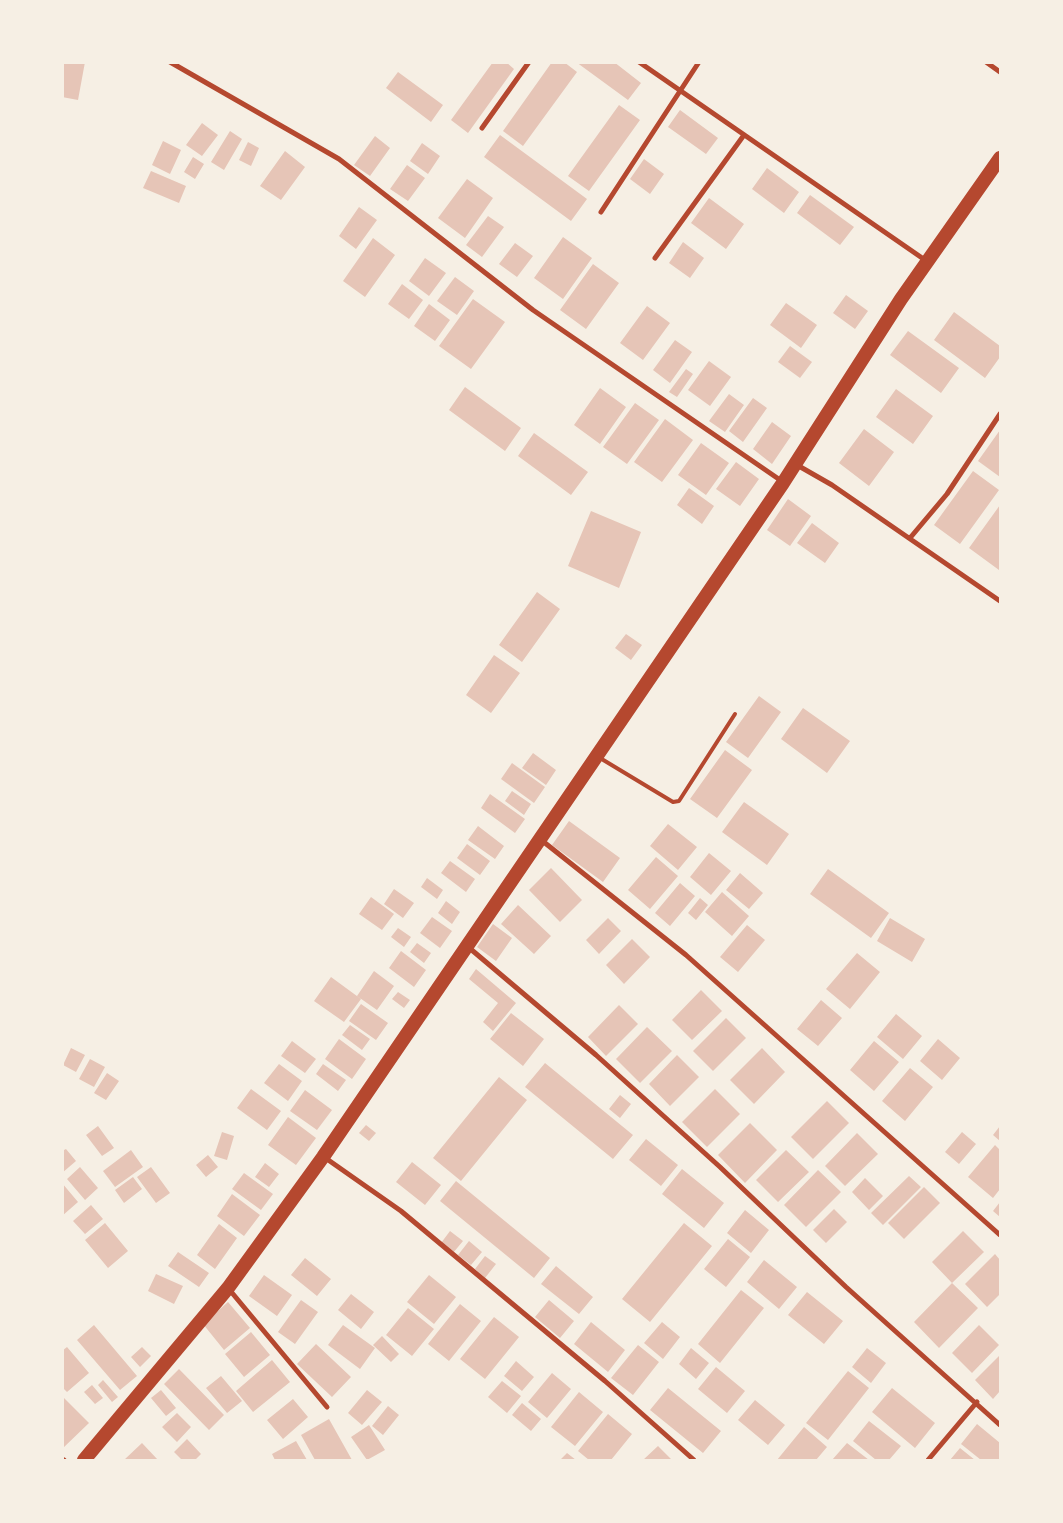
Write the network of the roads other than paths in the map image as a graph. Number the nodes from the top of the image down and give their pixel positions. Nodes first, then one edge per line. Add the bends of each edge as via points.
1 (170, 62) edge
2 (529, 62) edge
3 (639, 62) edge
4 (699, 62) edge
5 (986, 62) edge
6 (1000, 72) edge
7 (680, 90) junction
8 (482, 128) dead end
9 (744, 135) junction
10 (1000, 158) edge
11 (601, 212) dead end
12 (655, 258) dead end
13 (928, 262) junction
14 (1000, 414) edge
15 (794, 463) junction
16 (783, 483) junction
17 (910, 538) junction
18 (1000, 601) edge
19 (734, 714) dead end
20 (596, 756) junction
21 (540, 839) junction
22 (467, 946) junction
23 (323, 1157) junction
24 (1000, 1235) edge
25 (228, 1288) junction
26 (977, 1402) junction
27 (327, 1407) dead end
28 (1000, 1425) edge
29 (84, 1460) edge
30 (694, 1460) edge
31 (928, 1460) edge

1 - 16 street via 338,159 533,310
2 - 8 street
3 - 7 street
4 - 7 street
5 - 6 street
7 - 9 street
7 - 11 street
9 - 12 street
9 - 13 street
10 - 13 highway
13 - 15 highway
14 - 17 street via 947,494
15 - 16 highway
15 - 17 street
16 - 20 highway
17 - 18 street
19 - 20 lane via 679,801 673,802
20 - 21 highway
21 - 22 highway
21 - 24 street via 686,955
22 - 23 highway
22 - 26 street via 596,1055 846,1287
23 - 25 highway
23 - 30 street via 401,1211 605,1381
25 - 27 street
25 - 29 highway
26 - 28 street
26 - 31 street

